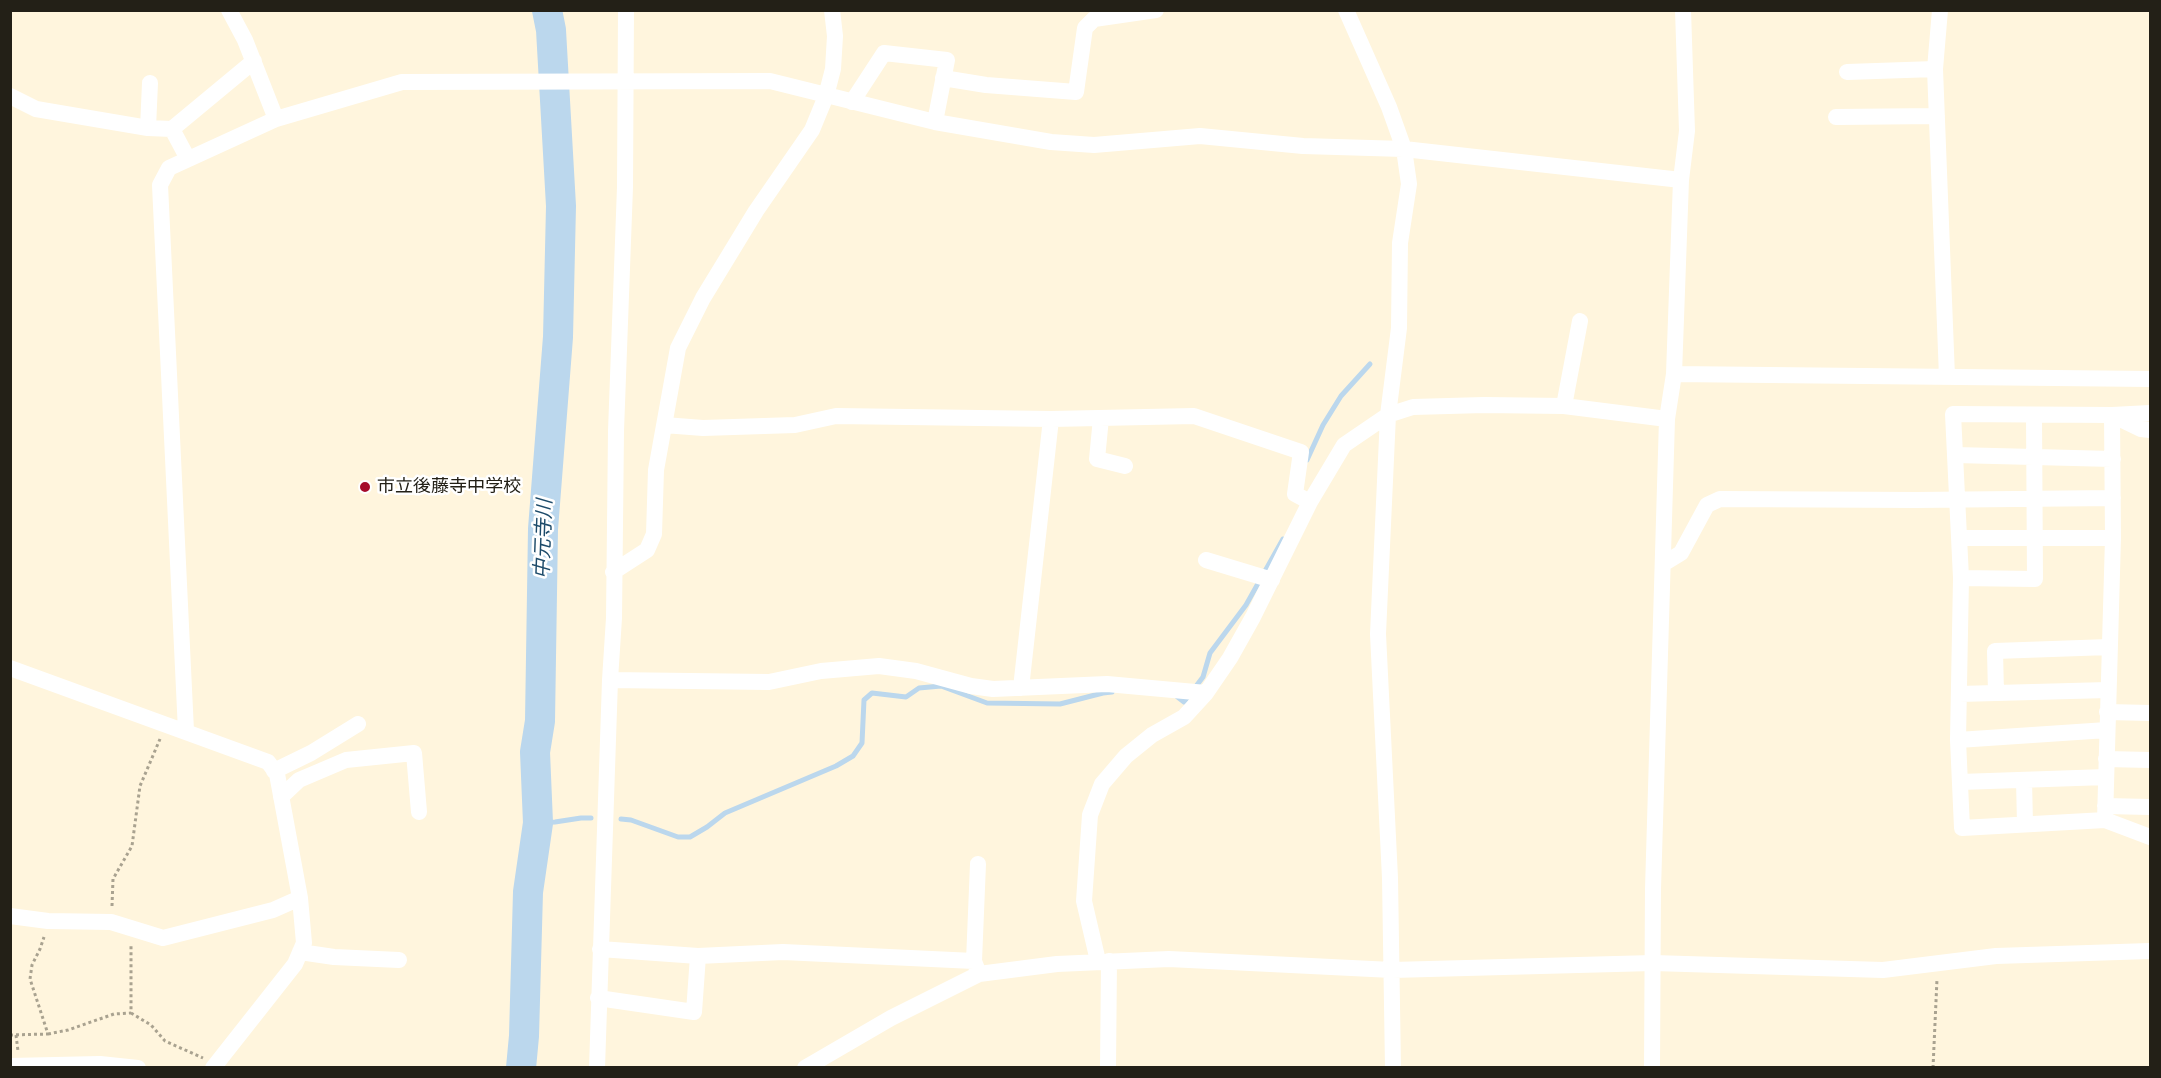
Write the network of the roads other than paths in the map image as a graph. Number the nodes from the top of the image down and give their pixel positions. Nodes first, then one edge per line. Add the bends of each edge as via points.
1 (229, 10) edge
2 (626, 10) edge
3 (832, 10) edge
4 (1156, 10) edge
5 (1346, 10) edge
6 (1683, 10) edge
7 (1940, 10) edge
8 (254, 61) junction
9 (1935, 69) junction
10 (1847, 72) dead end
11 (943, 78) junction
12 (627, 80) junction
13 (150, 83) dead end
14 (826, 96) junction
15 (12, 98) edge
16 (852, 102) junction
17 (1937, 116) junction
18 (1836, 117) dead end
19 (276, 119) junction
20 (935, 122) junction
21 (147, 128) junction
22 (172, 129) junction
23 (1404, 149) junction
24 (188, 159) junction
25 (1681, 180) junction
26 (1581, 321) dead end
27 (1674, 374) junction
28 (1947, 377) junction
29 (2151, 379) edge
30 (1564, 406) junction
31 (2151, 413) edge
32 (1388, 415) junction
33 (2034, 415) junction
34 (2112, 415) junction
35 (1050, 418) junction
36 (1101, 418) junction
37 (1667, 419) junction
38 (664, 425) junction
39 (2151, 430) edge
40 (1955, 455) junction
41 (2034, 457) junction
42 (2113, 459) junction
43 (1125, 466) dead end
44 (2113, 498) junction
45 (2034, 499) junction
46 (1957, 500) junction
47 (1310, 502) junction
48 (2113, 537) junction
49 (1959, 538) junction
50 (2034, 538) junction
51 (1206, 560) dead end
52 (1664, 564) junction
53 (613, 572) junction
54 (1961, 578) junction
55 (1272, 579) junction
56 (2109, 647) junction
57 (10, 668) edge
58 (610, 680) junction
59 (1021, 688) junction
60 (2108, 690) junction
61 (1206, 693) junction
62 (1996, 693) junction
63 (1959, 694) junction
64 (2107, 712) junction
65 (2151, 713) edge
66 (358, 724) dead end
67 (2107, 730) junction
68 (186, 732) junction
69 (1958, 740) junction
70 (2106, 759) junction
71 (2151, 760) edge
72 (274, 771) junction
73 (2106, 777) junction
74 (2024, 780) junction
75 (1960, 782) junction
76 (281, 796) junction
77 (2151, 807) edge
78 (419, 812) dead end
79 (2105, 813) junction
80 (2025, 824) junction
81 (2151, 837) edge
82 (978, 864) dead end
83 (300, 898) junction
84 (10, 916) edge
85 (600, 949) junction
86 (2151, 951) edge
87 (300, 952) junction
88 (698, 956) junction
89 (399, 960) dead end
90 (1103, 961) junction
91 (1653, 963) junction
92 (976, 968) junction
93 (1392, 970) junction
94 (598, 998) junction
95 (10, 1066) edge
96 (213, 1067) edge
97 (138, 1068) edge
98 (597, 1068) edge
99 (805, 1068) edge
100 (1108, 1068) edge
101 (1393, 1068) edge
102 (1652, 1068) edge

1 - 8 street
2 - 12 street
3 - 14 street via 833,69
4 - 11 street via 1094,19 1085,28 1076,92
5 - 23 street
6 - 25 street via 1687,130
7 - 9 street
8 - 19 street
8 - 22 street
9 - 10 street
9 - 17 street
11 - 16 street via 947,60 885,53
11 - 20 street
12 - 14 street via 770,81
12 - 19 street via 402,82
12 - 53 street
13 - 21 street
14 - 16 street
14 - 38 street via 812,130 703,298 678,348
15 - 21 street via 36,109
16 - 20 street
17 - 18 street
17 - 28 street
19 - 24 street
20 - 23 street via 1083,144 1200,136 1303,146
21 - 22 street
22 - 24 street
23 - 25 street
23 - 32 street via 1410,183 1400,243 1399,328
24 - 68 street via 169,168 160,185
25 - 27 street
26 - 30 street
27 - 28 street
27 - 37 street
28 - 29 street
30 - 32 street via 1413,406
30 - 37 street
31 - 34 street
32 - 47 street via 1344,445
32 - 93 street via 1378,634
33 - 34 street
33 - 40 street via 1953,414
33 - 41 street
34 - 39 street
34 - 42 street
35 - 36 street
35 - 38 street via 836,416 795,425
35 - 59 street
36 - 43 street via 1098,459
36 - 47 street via 1194,417 1301,452 1295,494
37 - 52 street
38 - 53 street via 656,470 654,534 647,550
40 - 41 street
40 - 46 street
41 - 42 street
41 - 45 street
42 - 44 street
44 - 45 street
44 - 48 street
45 - 46 street
45 - 50 street
46 - 49 street
46 - 52 street via 1720,499 1707,505 1681,553
47 - 55 street
48 - 50 street
48 - 56 street
49 - 50 street
49 - 54 street
50 - 54 street via 2035,579
51 - 55 street
52 - 91 street via 1659,628
53 - 58 street
54 - 63 street
55 - 61 street via 1230,658
56 - 60 street
56 - 62 street via 1995,651
57 - 68 street
58 - 59 street via 768,682 821,671 879,666 916,670 971,686
58 - 85 street
59 - 61 street via 1107,684
60 - 62 street
60 - 64 street
61 - 90 street via 1184,717 1126,756 1102,784 1090,815 1084,901
62 - 63 street
63 - 69 street
64 - 65 street
64 - 67 street
66 - 72 street
67 - 69 street
67 - 70 street
68 - 72 street via 268,762
69 - 75 street
70 - 71 street
70 - 73 street
72 - 76 street
73 - 74 street
73 - 79 street
74 - 75 street
74 - 80 street
75 - 80 street via 1962,828
76 - 78 street via 299,780 345,760 414,753
76 - 83 street
77 - 79 street
79 - 80 street
79 - 81 street
82 - 92 street
83 - 84 street via 273,910 163,938 111,922
83 - 87 street via 304,943
85 - 88 street
85 - 94 street
86 - 91 street via 1996,956 1883,970
87 - 89 street
87 - 96 street via 295,964
88 - 92 street via 783,952
88 - 94 street via 694,1012
90 - 92 street
90 - 93 street via 1169,959
90 - 100 street
91 - 93 street
91 - 102 street
92 - 99 street
93 - 101 street
94 - 98 street
95 - 97 street via 100,1064

